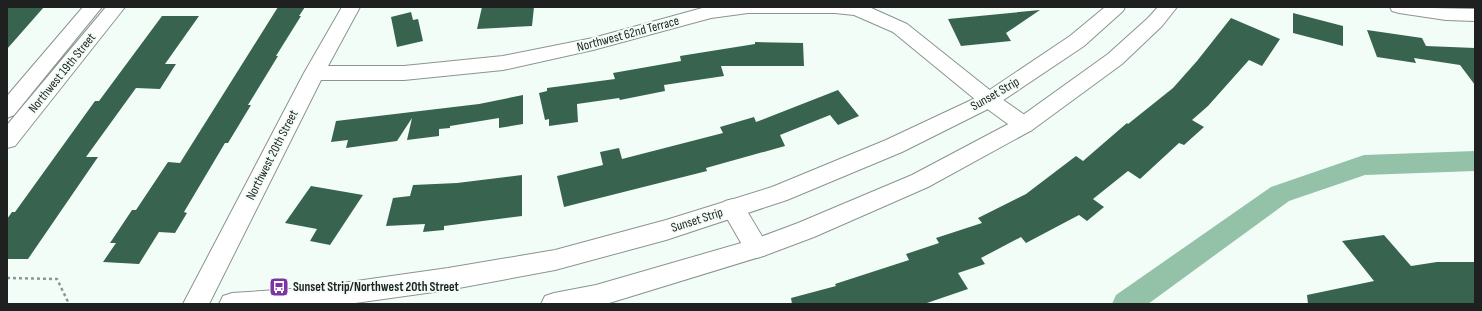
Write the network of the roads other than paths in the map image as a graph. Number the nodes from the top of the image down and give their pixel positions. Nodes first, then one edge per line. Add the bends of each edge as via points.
1 (93, 7) edge
2 (116, 7) edge
3 (350, 7) edge
4 (1116, 7) edge
5 (1168, 7) edge
6 (1399, 7) edge
7 (1475, 15) edge
8 (314, 73) junction
9 (989, 100) junction
10 (7, 110) edge
11 (1024, 125) junction
12 (7, 140) edge
13 (733, 208) junction
14 (757, 248) junction
15 (196, 304) edge
16 (232, 304) edge
17 (554, 304) edge

1 - 10 street, Northwest 19th Street
2 - 12 street, Northwest 19th Street
3 - 8 street, Northwest 20th Street
4 - 9 street, Sunset Strip via 1077,41
5 - 11 street via 1114,59
6 - 7 street via 1446,14
8 - 9 street, Northwest 62nd Terrace via 404,72 503,63 593,44 710,12 748,7 835,7 858,10 900,28
8 - 15 street, Northwest 20th Street
9 - 11 street, Northwest 62nd Terrace
9 - 13 street, Sunset Strip via 894,146 779,194
11 - 14 street via 920,182
13 - 14 street
13 - 16 street, Sunset Strip via 666,230 555,260 448,280 315,298
14 - 17 street via 596,296

